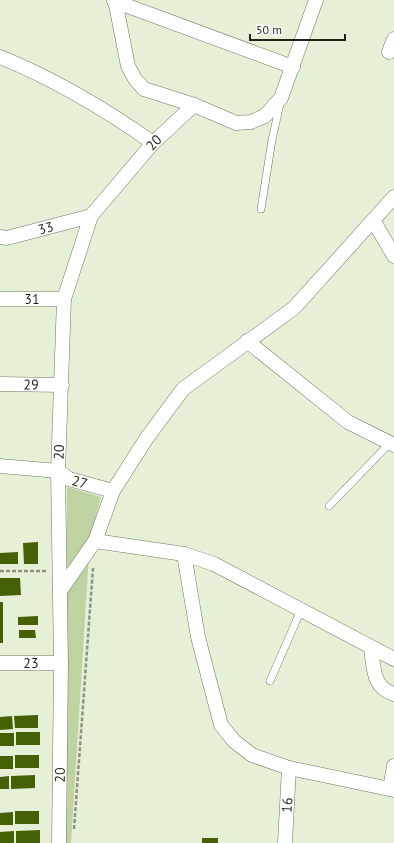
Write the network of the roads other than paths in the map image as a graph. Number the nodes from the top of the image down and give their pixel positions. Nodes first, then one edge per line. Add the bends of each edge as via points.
1 (115, 0) edge
2 (316, 0) edge
3 (0, 57) edge
4 (293, 67) junction
5 (281, 98) junction
6 (194, 105) junction
7 (153, 143) junction
8 (394, 197) edge
9 (260, 209) dead end
10 (91, 216) junction
11 (373, 220) junction
12 (0, 237) edge
13 (392, 247) edge
14 (0, 299) edge
15 (64, 299) junction
16 (247, 341) junction
17 (0, 384) edge
18 (62, 386) junction
19 (392, 444) edge
20 (0, 466) edge
21 (58, 471) junction
22 (113, 491) junction
23 (329, 506) dead end
24 (95, 541) junction
25 (184, 554) junction
26 (60, 591) junction
27 (301, 610) junction
28 (372, 648) junction
29 (394, 659) edge
30 (0, 663) edge
31 (61, 663) junction
32 (270, 681) dead end
33 (394, 694) edge
34 (394, 766) edge
35 (289, 768) junction
36 (392, 789) edge
37 (58, 843) edge
38 (285, 843) edge

1 - 4 street
1 - 6 street via 128,66 135,79 144,89
2 - 4 street
3 - 7 street via 35,72 81,97
4 - 5 street
5 - 6 street via 265,116 251,122 236,123
5 - 9 lane
6 - 7 street, 20
7 - 10 street, 20
8 - 11 street
10 - 12 street, 33 via 7,238
10 - 15 street, 20
11 - 13 street
11 - 16 street via 294,308
14 - 15 street, 31
15 - 18 street, 20
16 - 19 street via 348,422
16 - 22 street via 183,389
17 - 18 street, 29
18 - 21 street, 20
19 - 23 lane
20 - 21 street, 27
21 - 22 street, 27 via 69,478
21 - 26 street, 20
22 - 24 street
24 - 25 street
24 - 26 street
25 - 27 street via 214,564
25 - 35 street via 198,637 220,725 234,741 252,755
26 - 31 street, 20
27 - 28 street
27 - 32 lane
28 - 29 street
28 - 33 street via 375,678 380,687
30 - 31 street, 23
31 - 37 street, 20
34 - 36 street
35 - 36 street
35 - 38 street, 16

